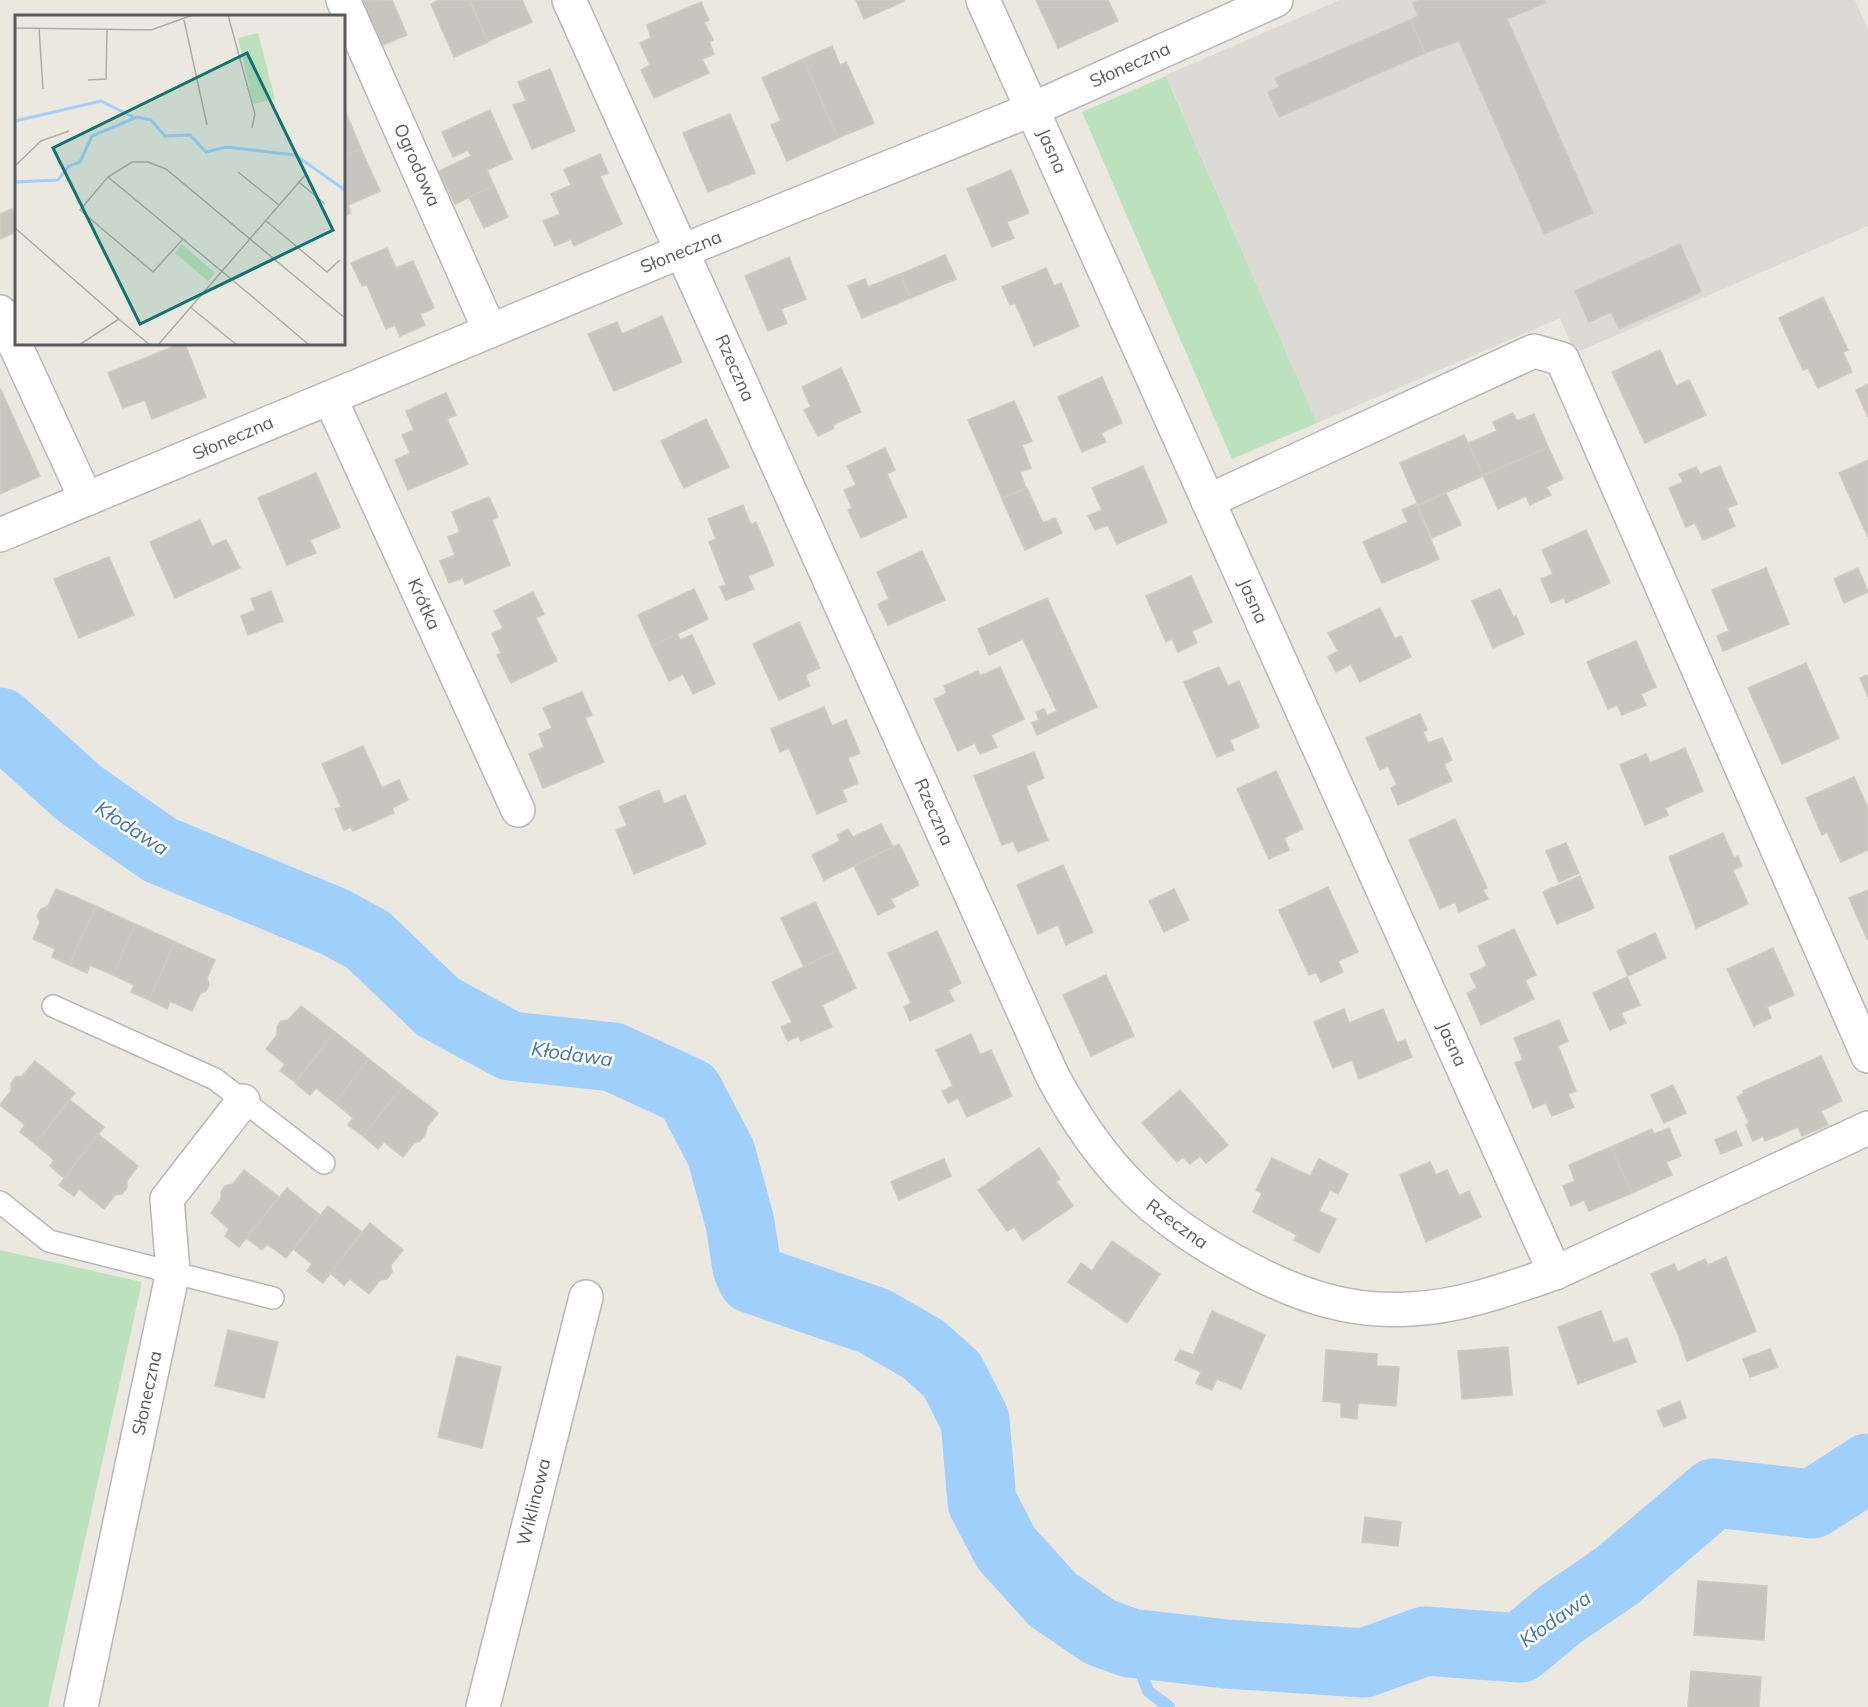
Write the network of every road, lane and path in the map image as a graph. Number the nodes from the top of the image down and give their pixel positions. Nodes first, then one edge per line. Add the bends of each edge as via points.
1 (343, 0) edge
2 (569, 0) edge
3 (983, 0) edge
4 (1276, 0) edge
5 (1033, 109) junction
6 (682, 251) junction
7 (0, 312) edge
8 (490, 330) junction
9 (15, 345) edge
10 (15, 345) edge
11 (330, 398) junction
12 (86, 500) junction
13 (1208, 501) junction
14 (0, 535) edge
15 (518, 810) dead end
16 (53, 1006) dead end
17 (1868, 1056) edge
18 (243, 1101) junction
19 (1868, 1128) edge
20 (324, 1163) dead end
21 (0, 1202) edge
22 (173, 1272) junction
23 (1555, 1273) junction
24 (273, 1298) dead end
25 (586, 1298) dead end
26 (81, 1707) edge
27 (483, 1707) edge

1 - 8 street, Ogrodowa
2 - 6 street, Rzeczna
3 - 5 street, Jasna
4 - 5 street, Słoneczna
5 - 6 street, Słoneczna
5 - 13 street, Jasna
6 - 8 street, Słoneczna
6 - 23 street, Rzeczna via 1052,1075 1073,1115 1110,1164 1145,1202 1181,1231 1260,1276 1339,1306 1410,1310 1452,1305
7 - 10 street
8 - 11 street, Słoneczna
9 - 12 street
11 - 12 street, Słoneczna
11 - 15 street, Krótka
12 - 14 street, Słoneczna
13 - 17 street via 1534,351 1562,359
13 - 23 street, Jasna
16 - 18 lane via 215,1079
18 - 20 lane
18 - 22 street, Słoneczna via 167,1199
19 - 23 street
21 - 22 lane via 49,1241
22 - 24 lane
22 - 26 street, Słoneczna
25 - 27 street, Wiklinowa

